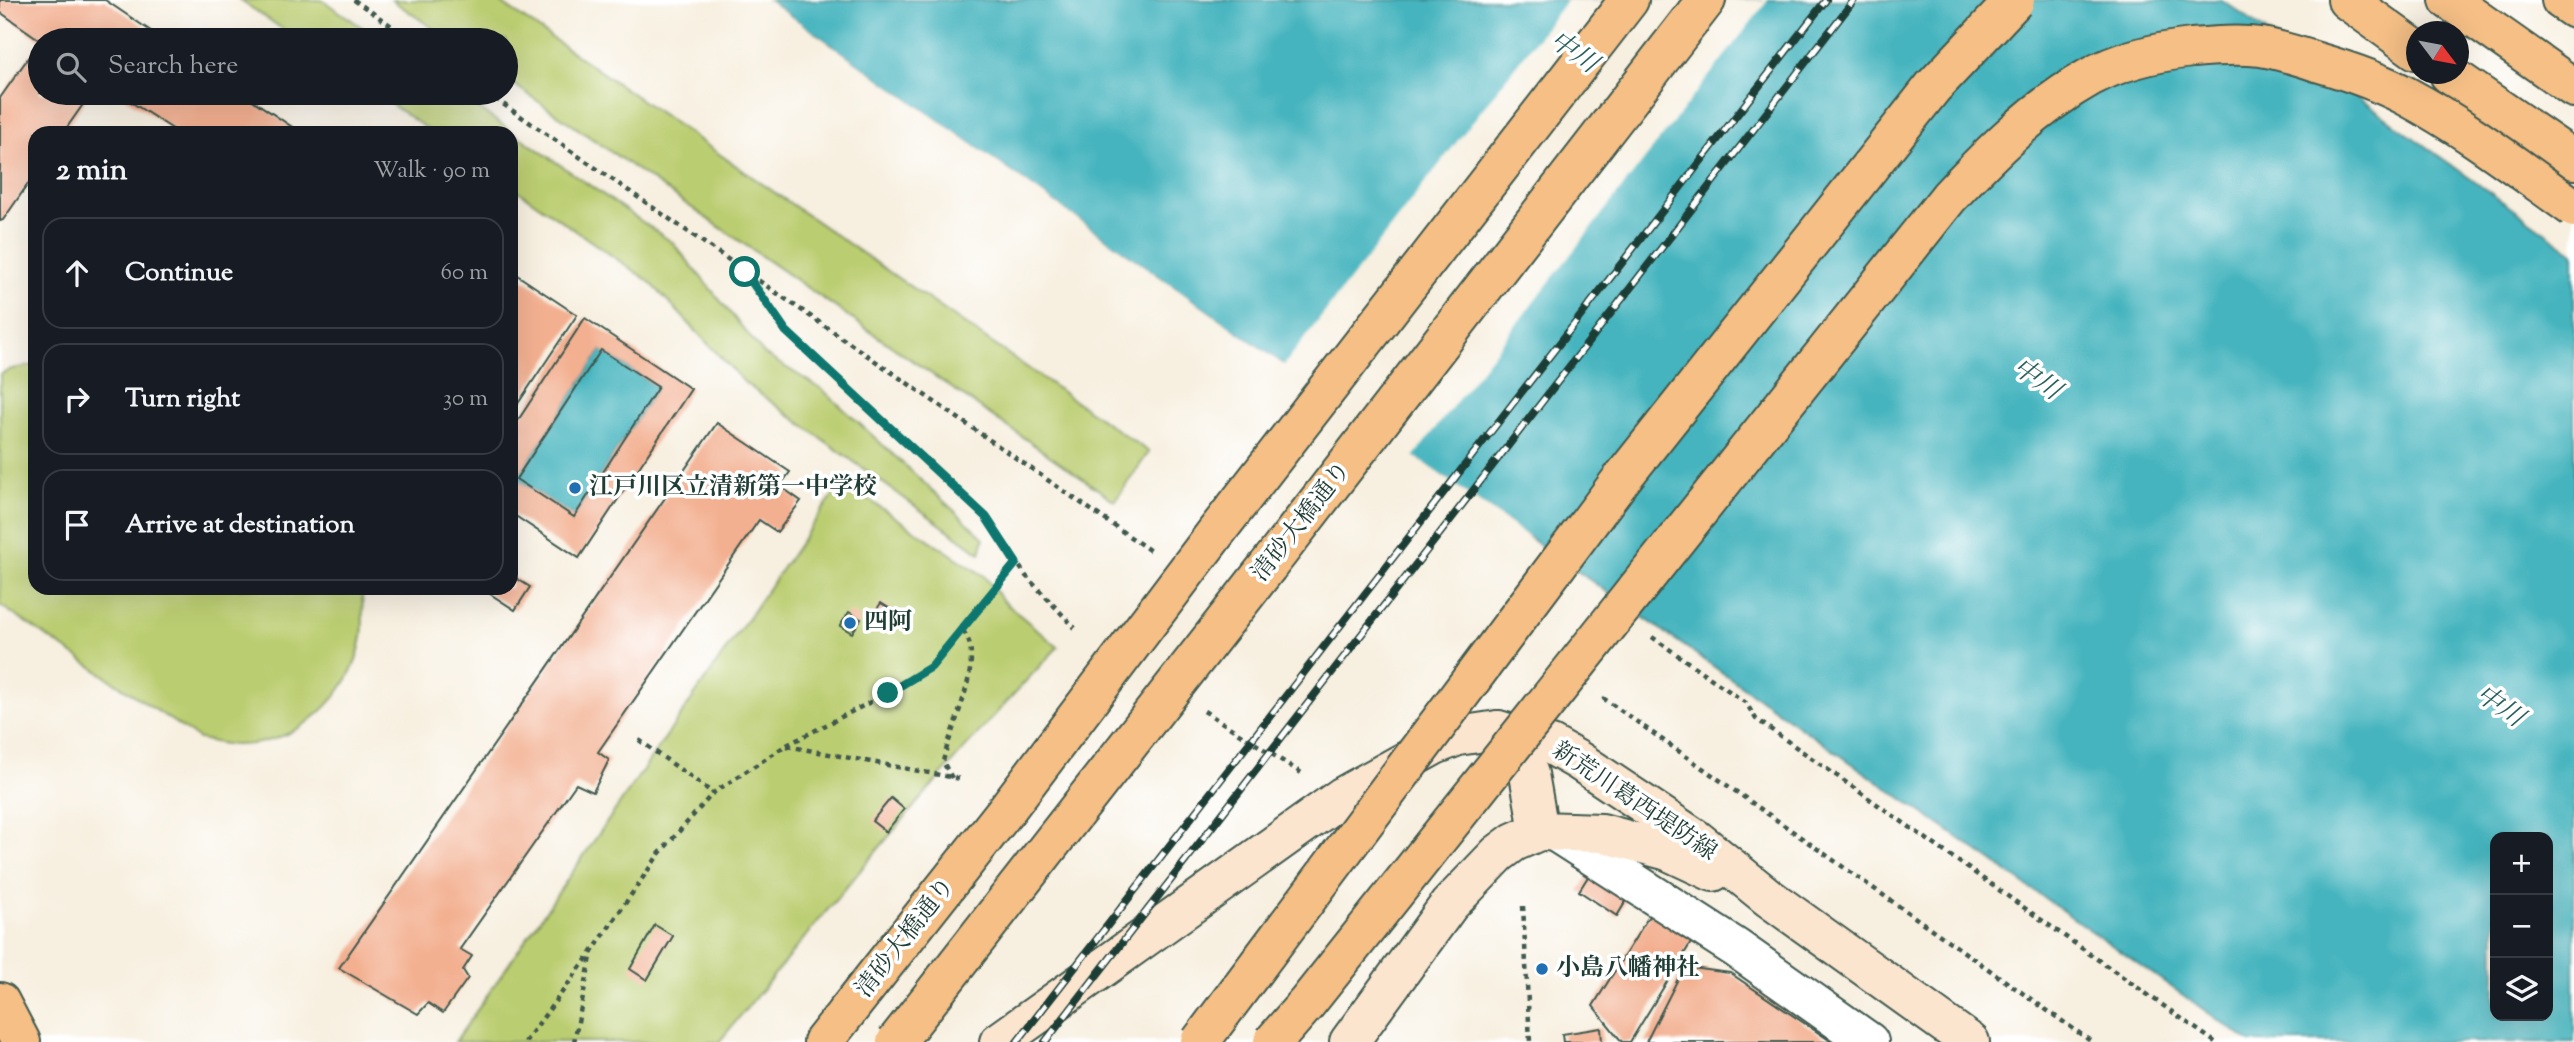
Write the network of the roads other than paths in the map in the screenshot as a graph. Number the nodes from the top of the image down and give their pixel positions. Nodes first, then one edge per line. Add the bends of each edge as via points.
1 (1629, 0) edge
2 (1706, 0) edge
3 (2015, 0) edge
4 (2347, 0) edge
5 (2449, 0) edge
6 (2561, 0) edge
7 (2574, 9) edge
8 (2406, 42) edge
9 (2464, 84) edge
10 (2574, 88) edge
11 (2574, 160) edge
12 (2574, 208) edge
13 (1498, 730) junction
14 (1548, 832) junction
15 (1769, 898) junction
16 (0, 1002) edge
17 (21, 1042) edge
18 (823, 1042) edge
19 (896, 1042) edge
20 (999, 1042) edge
21 (1200, 1042) edge
22 (1273, 1042) edge
23 (1349, 1042) edge
24 (1870, 1042) edge
25 (1970, 1042) edge

1 - 18 main road, 清砂大橋通り
2 - 19 main road, 清砂大橋通り, bridge
3 - 21 main road, bridge via 1933,87 1620,481
4 - 8 main road
5 - 10 main road
6 - 7 main road
9 - 11 main road
12 - 22 main road, bridge via 2404,94 2306,58 2261,47 2219,46 2134,58 2090,77 1998,145 1949,197
13 - 14 main road via 1521,757
13 - 15 main road, 新荒川葛西堤防線 via 1551,744 1579,761 1696,839
13 - 20 main road, 新荒川葛西堤防線 via 1458,736 1343,796
14 - 15 main road via 1602,833 1668,851
14 - 23 main road via 1514,842 1449,905
14 - 24 street via 1736,948
15 - 25 main road, 新荒川葛西堤防線
16 - 17 main road

